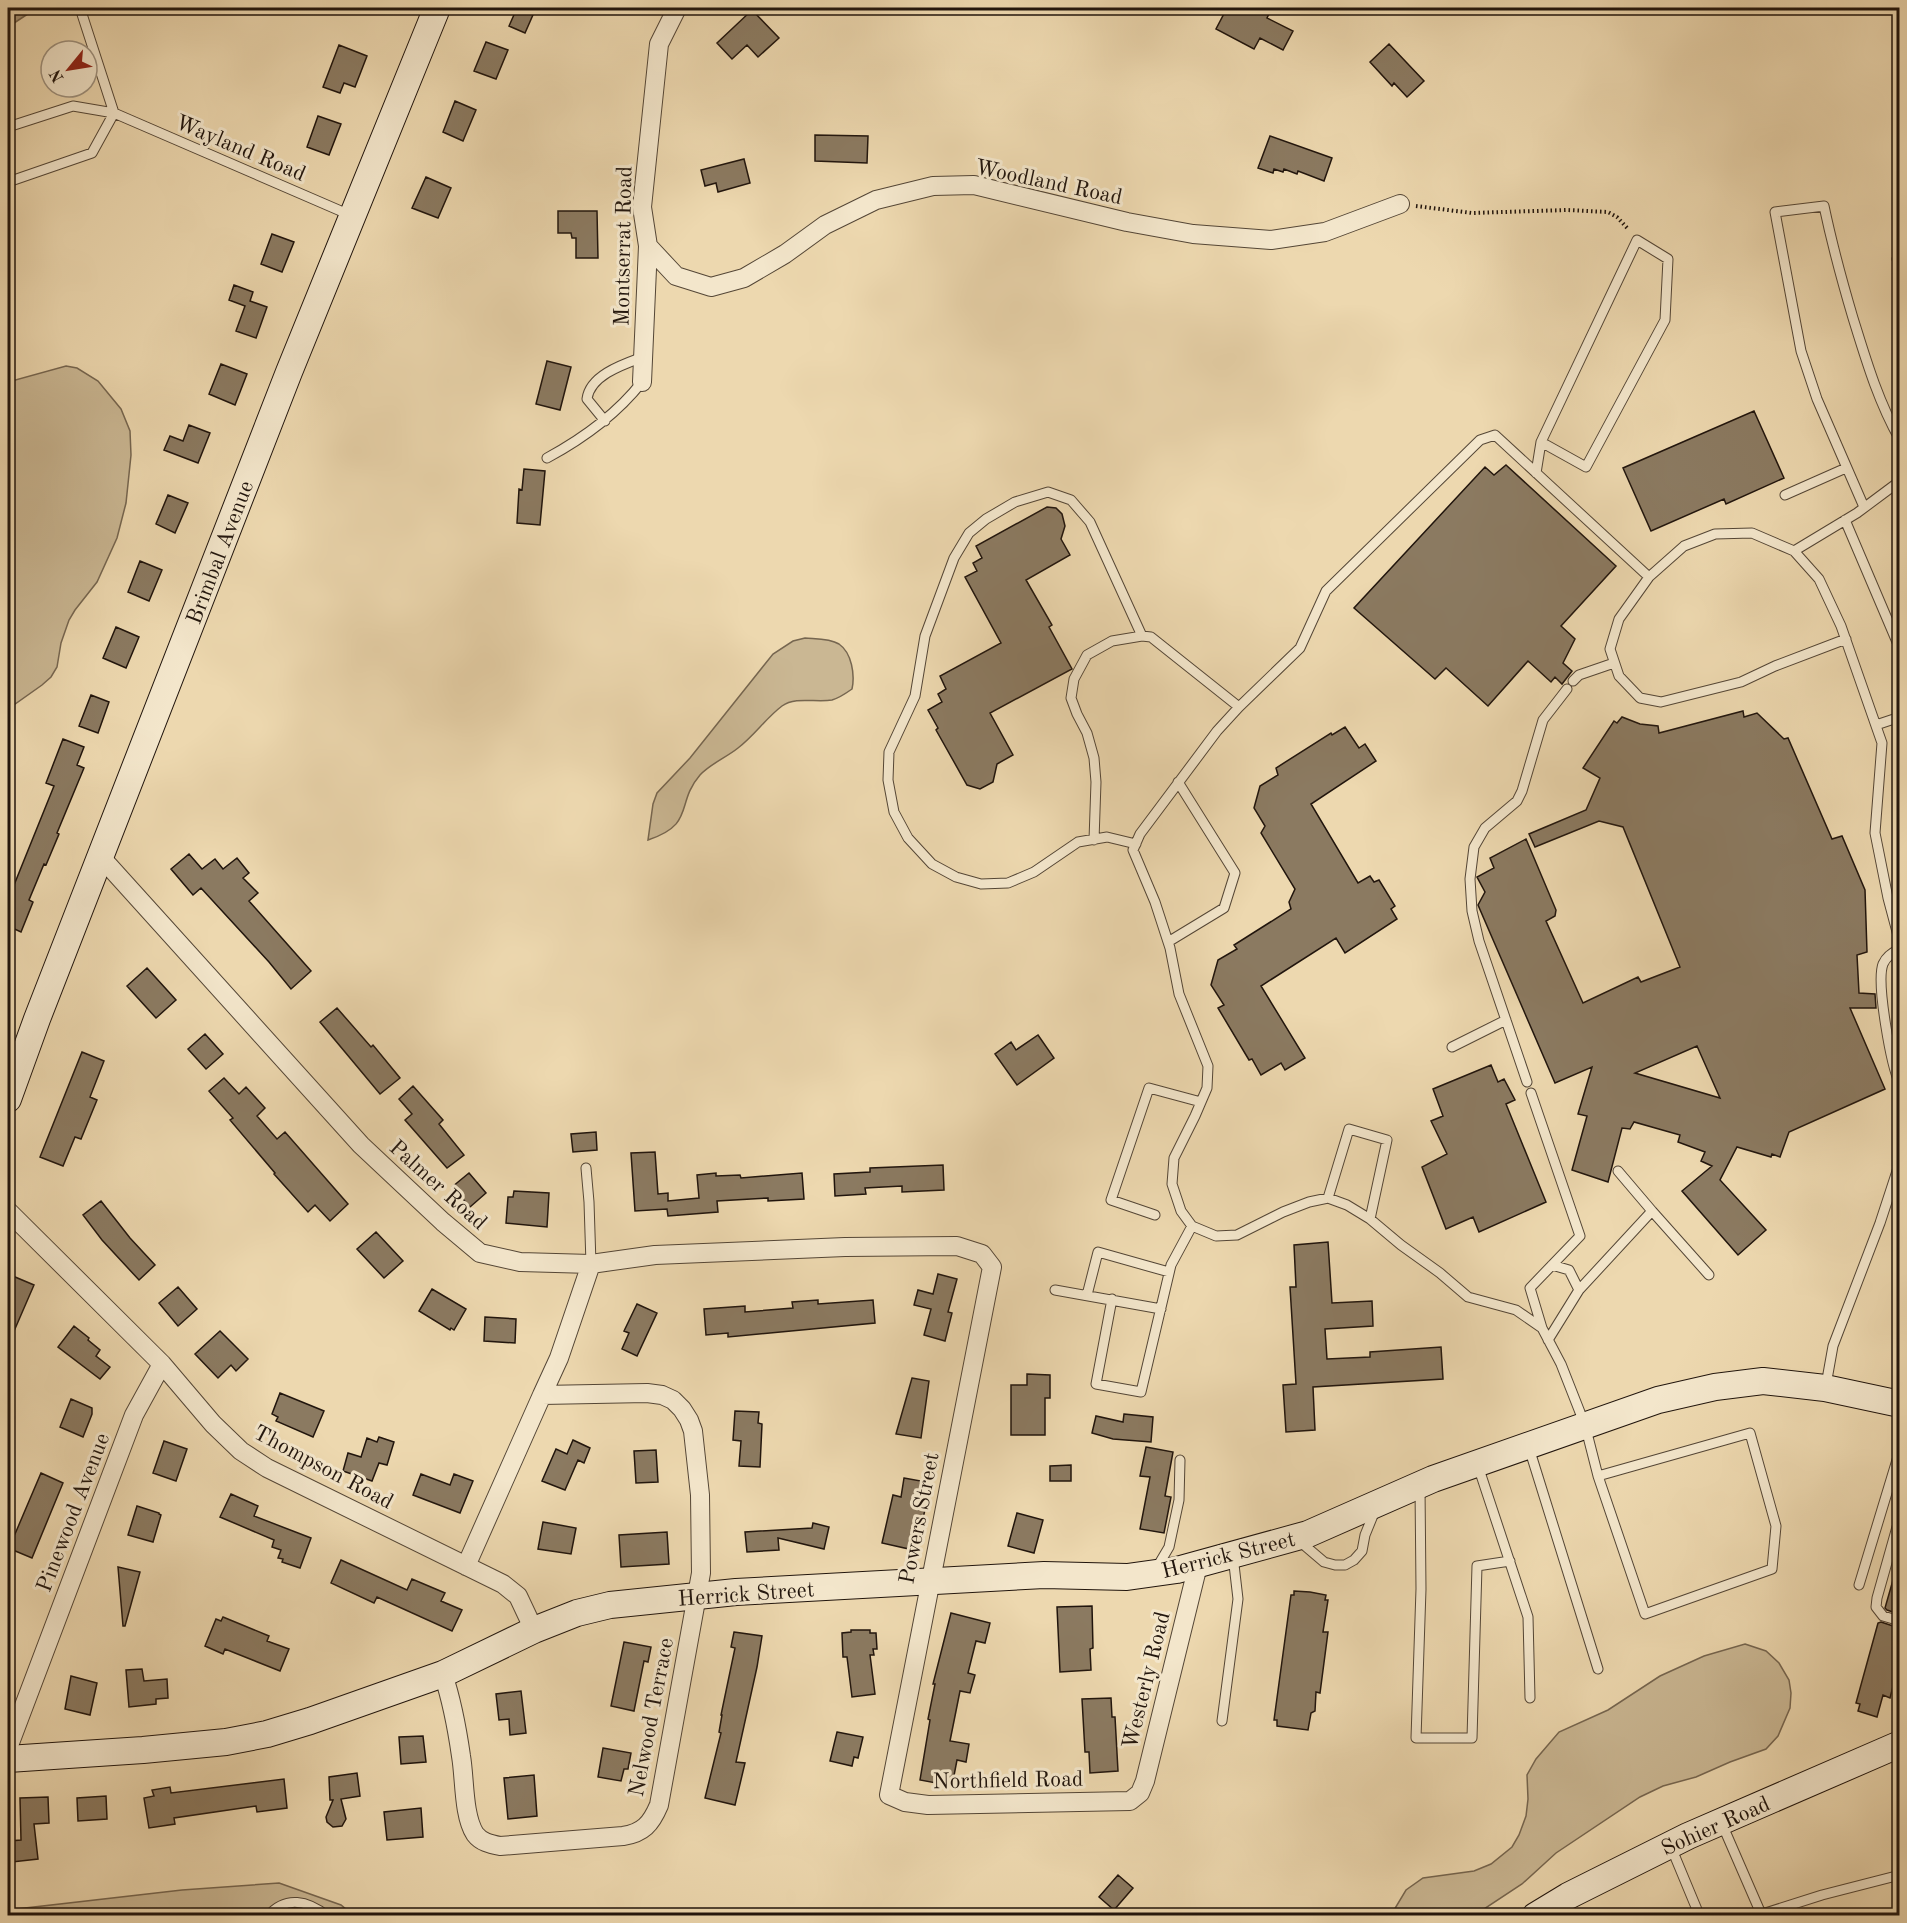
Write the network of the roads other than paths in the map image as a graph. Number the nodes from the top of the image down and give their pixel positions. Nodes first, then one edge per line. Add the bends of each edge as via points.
1 (80, 8) edge
2 (437, 8) edge
3 (677, 8) edge
4 (114, 113) junction
5 (8, 127) edge
6 (8, 182) edge
7 (1400, 204) road end
8 (352, 216) junction
9 (648, 246) junction
10 (1899, 250) edge
11 (1899, 264) edge
12 (643, 357) junction
13 (642, 382) joint
14 (605, 421) junction
15 (1899, 440) edge
16 (1541, 442) junction
17 (547, 458) dead end
18 (1846, 468) junction
19 (1536, 473) junction
20 (1899, 481) edge
21 (1785, 495) dead end
22 (1864, 507) junction
23 (1845, 520) junction
24 (1794, 550) junction
25 (1649, 577) junction
26 (1142, 636) junction
27 (1846, 639) junction
28 (1899, 649) edge
29 (1614, 663) junction
30 (1239, 707) junction
31 (1899, 717) edge
32 (1876, 725) junction
33 (1178, 782) junction
34 (1094, 840) junction
35 (1136, 844) junction
36 (100, 856) junction
37 (1168, 942) junction
38 (1899, 943) edge
39 (1899, 949) edge
40 (1506, 1020) junction
41 (1452, 1047) dead end
42 (1527, 1082) dead end
43 (1899, 1084) edge
44 (1531, 1093) dead end
45 (8, 1099) edge
46 (1201, 1102) junction
47 (1899, 1162) edge
48 (586, 1168) dead end
49 (1618, 1171) dead end
50 (1328, 1198) junction
51 (8, 1211) edge
52 (1652, 1211) junction
53 (1155, 1215) dead end
54 (1370, 1219) junction
55 (1192, 1226) junction
56 (982, 1254) joint
57 (591, 1264) junction
58 (1552, 1264) junction
59 (1169, 1272) junction
60 (1709, 1275) dead end
61 (1055, 1290) dead end
62 (1579, 1290) junction
63 (1087, 1295) junction
64 (1112, 1299) junction
65 (1161, 1309) junction
66 (1542, 1328) junction
67 (1548, 1340) junction
68 (162, 1364) junction
69 (1825, 1388) junction
70 (542, 1395) junction
71 (1899, 1404) edge
72 (1585, 1425) junction
73 (1528, 1446) junction
74 (1899, 1450) edge
75 (1180, 1460) dead end
76 (1478, 1463) junction
77 (1598, 1476) junction
78 (1420, 1485) junction
79 (1378, 1504) junction
80 (1899, 1527) edge
81 (1296, 1538) junction
82 (1233, 1556) junction
83 (1510, 1562) junction
84 (1198, 1565) junction
85 (466, 1566) junction
86 (1153, 1574) junction
87 (930, 1581) junction
88 (1859, 1585) dead end
89 (697, 1596) junction
90 (1899, 1620) edge
91 (534, 1630) junction
92 (1598, 1669) dead end
93 (443, 1674) junction
94 (1530, 1698) dead end
95 (1221, 1721) dead end
96 (1899, 1744) edge
97 (8, 1748) edge
98 (8, 1759) edge
99 (889, 1795) joint
100 (1130, 1801) joint
101 (1721, 1822) junction
102 (1670, 1845) junction
103 (1899, 1875) edge
104 (1760, 1915) edge
105 (268, 1916) edge
106 (327, 1916) edge
107 (1536, 1916) edge
108 (1698, 1916) edge

1 - 4 lane
2 - 8 street, Brimbal Avenue
3 - 9 street, Montserrat Road via 659,44 642,207
4 - 5 lane, Wayland Road via 73,106
4 - 6 lane via 92,153
4 - 8 lane, Wayland Road
7 - 9 street, Woodland Road via 1325,232 1271,240 1193,234 1100,217 974,185 933,186 876,200 825,225 744,278 711,287 676,276
8 - 36 street, Brimbal Avenue
9 - 12 street, Montserrat Road
10 - 11 lane
12 - 13 street, Montserrat Road
12 - 14 lane via 616,368 588,390 587,399
13 - 14 lane
14 - 17 lane
15 - 18 lane via 1872,381 1824,206 1775,212 1801,351
16 - 16 lane via 1637,240 1668,259 1665,320 1586,467
16 - 19 lane
18 - 21 lane
18 - 22 lane
19 - 25 lane
19 - 30 lane via 1495,435 1480,440 1326,591 1300,648
20 - 22 lane
22 - 23 lane
23 - 24 lane
23 - 28 lane
24 - 25 lane via 1752,533 1715,534 1684,546
24 - 27 lane via 1819,579
25 - 29 lane via 1619,619 1610,649
26 - 30 lane via 1151,637
26 - 34 lane via 1112,641 1087,655 1074,679 1071,698 1088,733 1094,758
26 - 34 lane via 1090,522 1071,500 1048,492 1015,502 969,533 954,558 926,636 915,696 889,752 888,780 894,812 908,838 932,864 956,877 981,884 1008,883 1034,872 1078,842
27 - 29 lane via 1741,682 1661,702 1640,698 1618,676
27 - 32 lane
29 - 40 lane via 1579,675 1543,720 1522,791 1485,828 1474,848 1472,910
30 - 33 lane
31 - 32 lane
32 - 38 lane via 1882,743 1875,833
33 - 35 lane
33 - 37 lane via 1235,873 1224,908
34 - 35 lane via 1107,837
35 - 37 lane via 1133,850
36 - 45 street, Brimbal Avenue
36 - 57 street, Palmer Road via 361,1145 480,1253 520,1262
37 - 46 lane via 1179,993 1208,1066 1207,1088
39 - 43 lane via 1883,964 1881,982 1890,1056
40 - 41 lane
40 - 42 lane
44 - 58 lane via 1580,1236
46 - 53 lane via 1149,1088 1111,1200
46 - 55 lane via 1174,1158 1172,1184 1181,1211
47 - 69 lane via 1833,1346
48 - 57 lane
49 - 52 lane
50 - 54 lane
50 - 54 lane via 1349,1129 1388,1140
50 - 55 lane via 1283,1212 1237,1235 1216,1236
51 - 68 street, Thompson Road
52 - 60 lane
52 - 62 lane
54 - 66 lane via 1468,1297 1516,1310
55 - 59 lane
56 - 57 street, Palmer Road via 957,1246 845,1246 655,1255
56 - 87 street, Powers Street via 992,1267
57 - 70 street
58 - 62 lane via 1569,1270
58 - 66 lane via 1530,1288
59 - 63 lane via 1098,1252
59 - 65 lane
61 - 63 lane
62 - 67 lane
63 - 64 lane
64 - 65 lane
64 - 65 lane via 1096,1384 1141,1392
66 - 67 lane
67 - 72 lane
68 - 85 street, Thompson Road via 241,1451 267,1468
68 - 97 street, Pinewood Avenue via 134,1415
69 - 71 street, Herrick Street
69 - 72 street, Herrick Street via 1763,1381 1715,1387 1658,1400
70 - 85 street
70 - 89 street via 647,1393 662,1395 682,1408 693,1431 700,1495 701,1573
72 - 73 street, Herrick Street
72 - 77 lane
73 - 76 street, Herrick Street
73 - 92 lane
74 - 88 lane
75 - 86 lane via 1179,1500 1169,1547
76 - 78 street, Herrick Street
76 - 83 lane
77 - 77 lane via 1750,1433 1776,1526 1772,1569 1645,1614
78 - 79 street, Herrick Street
78 - 83 lane via 1416,1738 1472,1738 1477,1566
79 - 81 street, Herrick Street
79 - 81 lane via 1362,1551 1345,1564 1324,1562
80 - 90 lane via 1876,1607 1883,1616
81 - 82 street, Herrick Street
82 - 84 street, Herrick Street
82 - 95 lane via 1238,1599
83 - 94 lane via 1528,1617
84 - 86 street, Herrick Street
84 - 100 street, Westerly Road via 1145,1781 1140,1793
85 - 91 street, Thompson Road via 512,1590
86 - 87 street, Herrick Street
87 - 89 street, Herrick Street
87 - 99 street, Powers Street
89 - 91 street, Herrick Street via 592,1608
89 - 93 street, Nelwood Terrace via 658,1805 647,1827 633,1835 500,1846 476,1836 468,1818 453,1703
91 - 93 street, Herrick Street
93 - 98 street, Herrick Street via 267,1734 226,1742
96 - 101 street, Sohier Road
99 - 100 street, Northfield Road via 928,1805
101 - 102 street, Sohier Road
101 - 104 lane
102 - 107 street, Sohier Road
102 - 108 lane
103 - 104 lane
105 - 106 lane via 285,1903 300,1901

